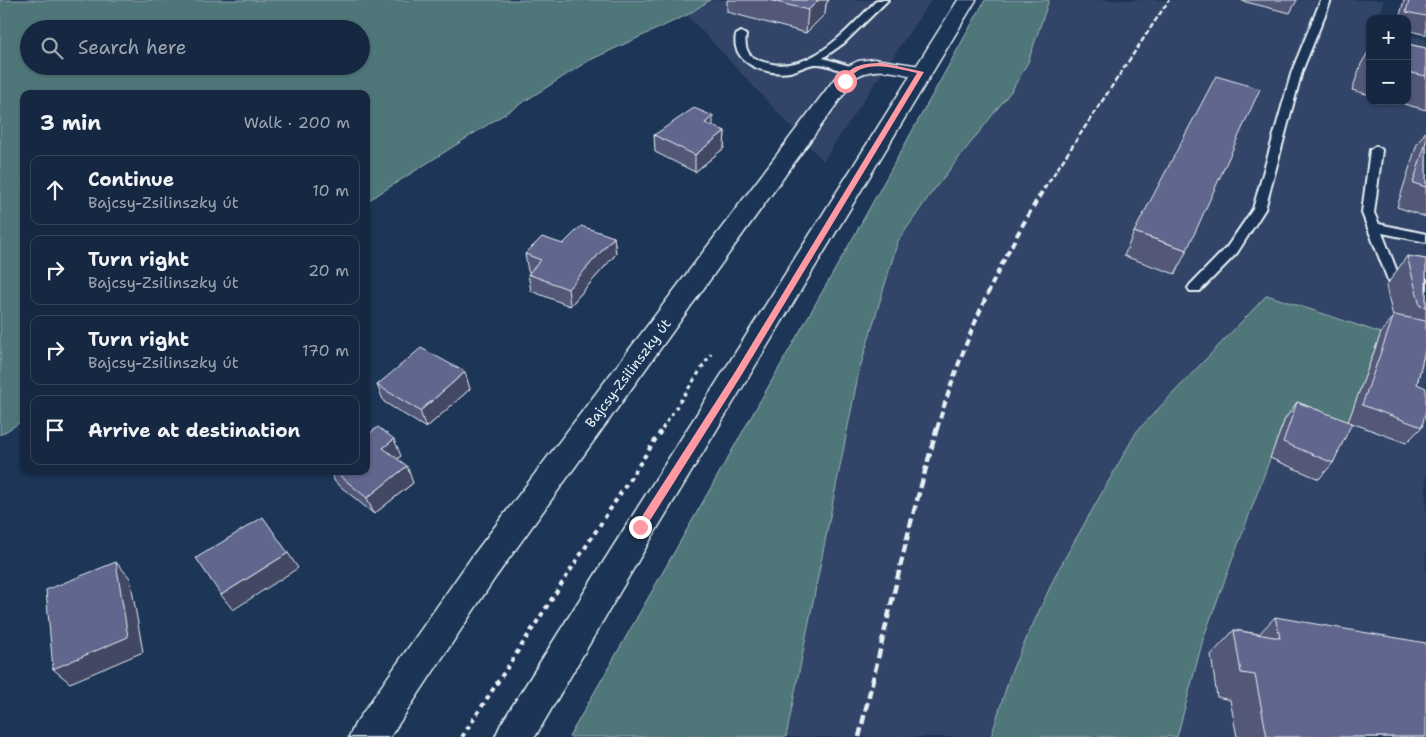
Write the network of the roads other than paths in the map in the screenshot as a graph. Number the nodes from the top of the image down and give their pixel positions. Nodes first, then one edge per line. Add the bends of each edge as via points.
1 (883, 0) edge
2 (967, 0) edge
3 (1326, 0) edge
4 (741, 35) dead end
5 (813, 60) junction
6 (853, 70) junction
7 (921, 72) junction
8 (1376, 150) dead end
9 (1374, 227) junction
10 (1426, 238) edge
11 (1426, 284) edge
12 (1195, 288) dead end
13 (368, 737) edge
14 (514, 737) edge

1 - 5 lane via 836,44
2 - 7 main road
3 - 12 lane via 1297,71 1259,209 1232,250
4 - 5 lane via 744,55 761,66 790,70
5 - 6 lane
6 - 7 main road via 864,65 883,64
6 - 13 main road, Bajcsy-Zsilinszky út via 483,568
7 - 14 main road
8 - 9 lane via 1368,213
9 - 10 lane
9 - 11 lane via 1394,277

